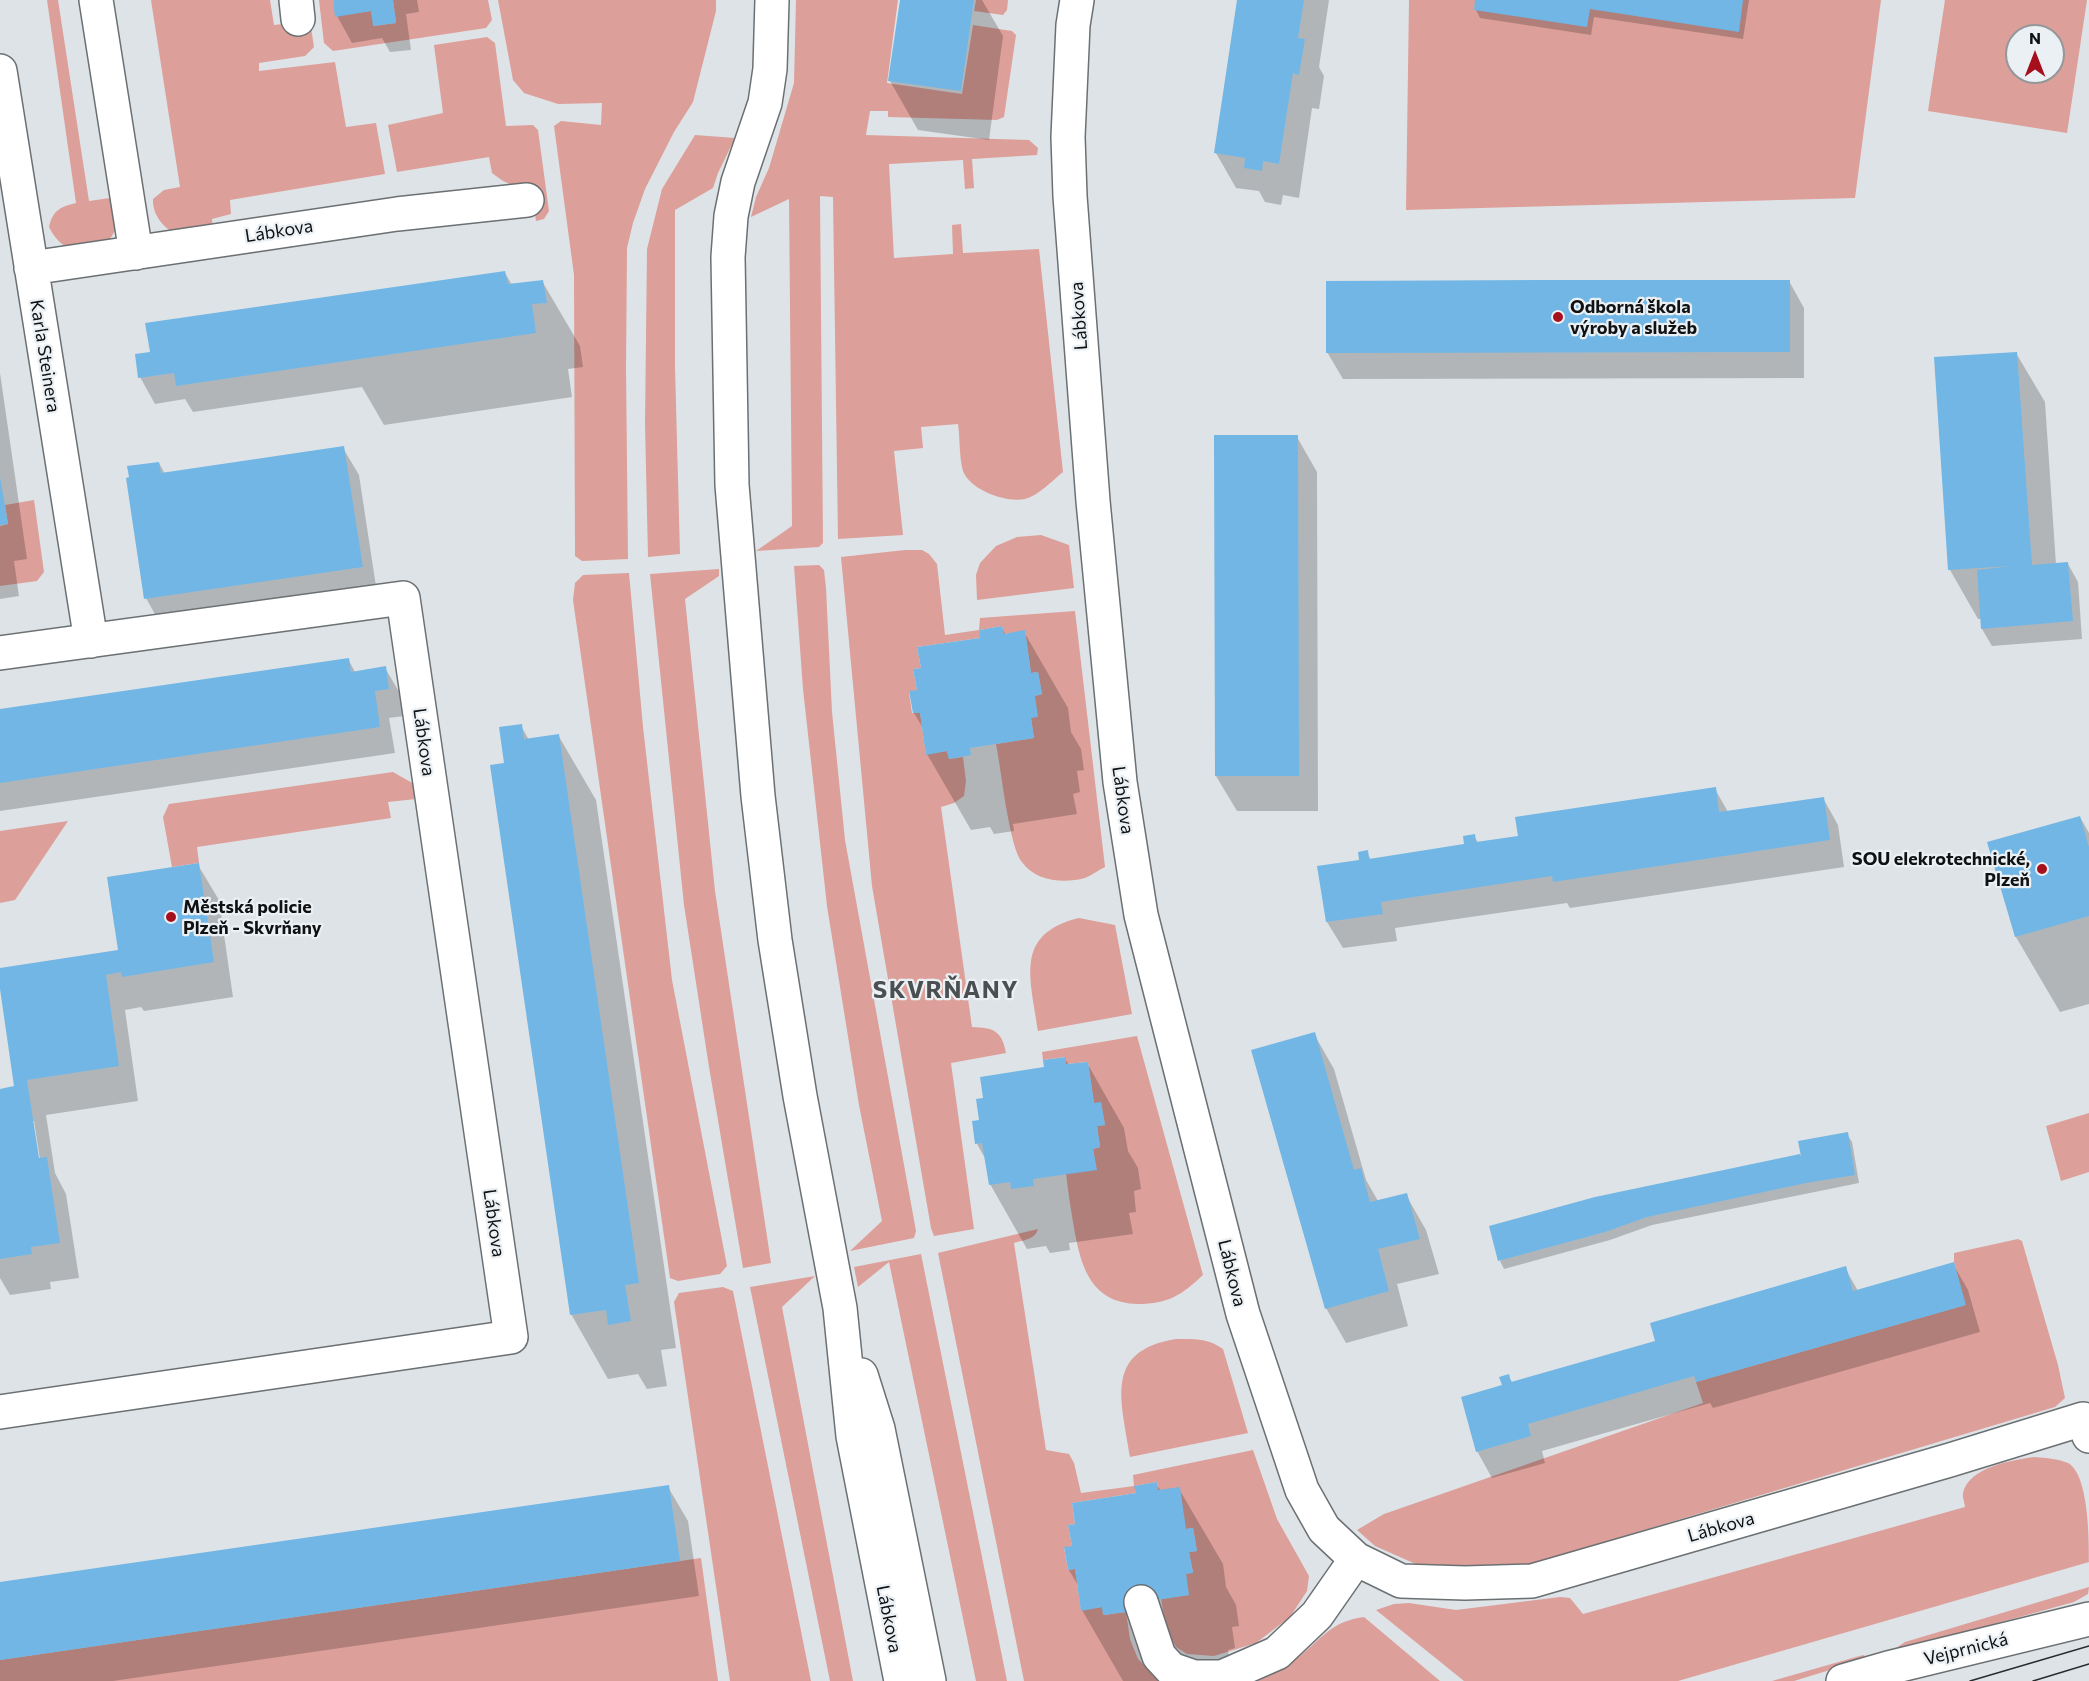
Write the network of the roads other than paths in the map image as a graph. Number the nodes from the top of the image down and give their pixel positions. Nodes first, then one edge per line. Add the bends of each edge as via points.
1 (96, 0) edge
2 (772, 0) edge
3 (1077, 0) edge
4 (0, 71) edge
5 (527, 200) dead end
6 (136, 253) junction
7 (31, 268) junction
8 (91, 641) junction
9 (0, 653) edge
10 (840, 1308) junction
11 (0, 1412) edge
12 (2086, 1427) edge
13 (1356, 1559) junction
14 (1142, 1602) dead end
15 (2089, 1618) edge
16 (901, 1681) edge
17 (929, 1681) edge
18 (1843, 1681) edge

1 - 6 street
2 - 10 street, Lábkova via 765,103 738,182 731,216 732,485 758,796 775,940
3 - 13 street, Lábkova via 1068,137 1070,196 1119,771 1141,915 1246,1325 1302,1490 1324,1529
4 - 7 street, Karla Steinera
5 - 6 street, Lábkova via 397,213
6 - 7 street, Lábkova
7 - 8 street, Karla Steinera
8 - 9 street
8 - 11 street, Lábkova via 403,598 511,1337
10 - 16 street, Lábkova via 853,1436
10 - 17 street, Lábkova via 878,1429
12 - 13 street, Lábkova via 1939,1463 1532,1581 1401,1581
13 - 14 street via 1317,1615 1277,1653 1222,1677 1194,1677 1171,1669 1159,1656
15 - 18 street, Vejprnická

